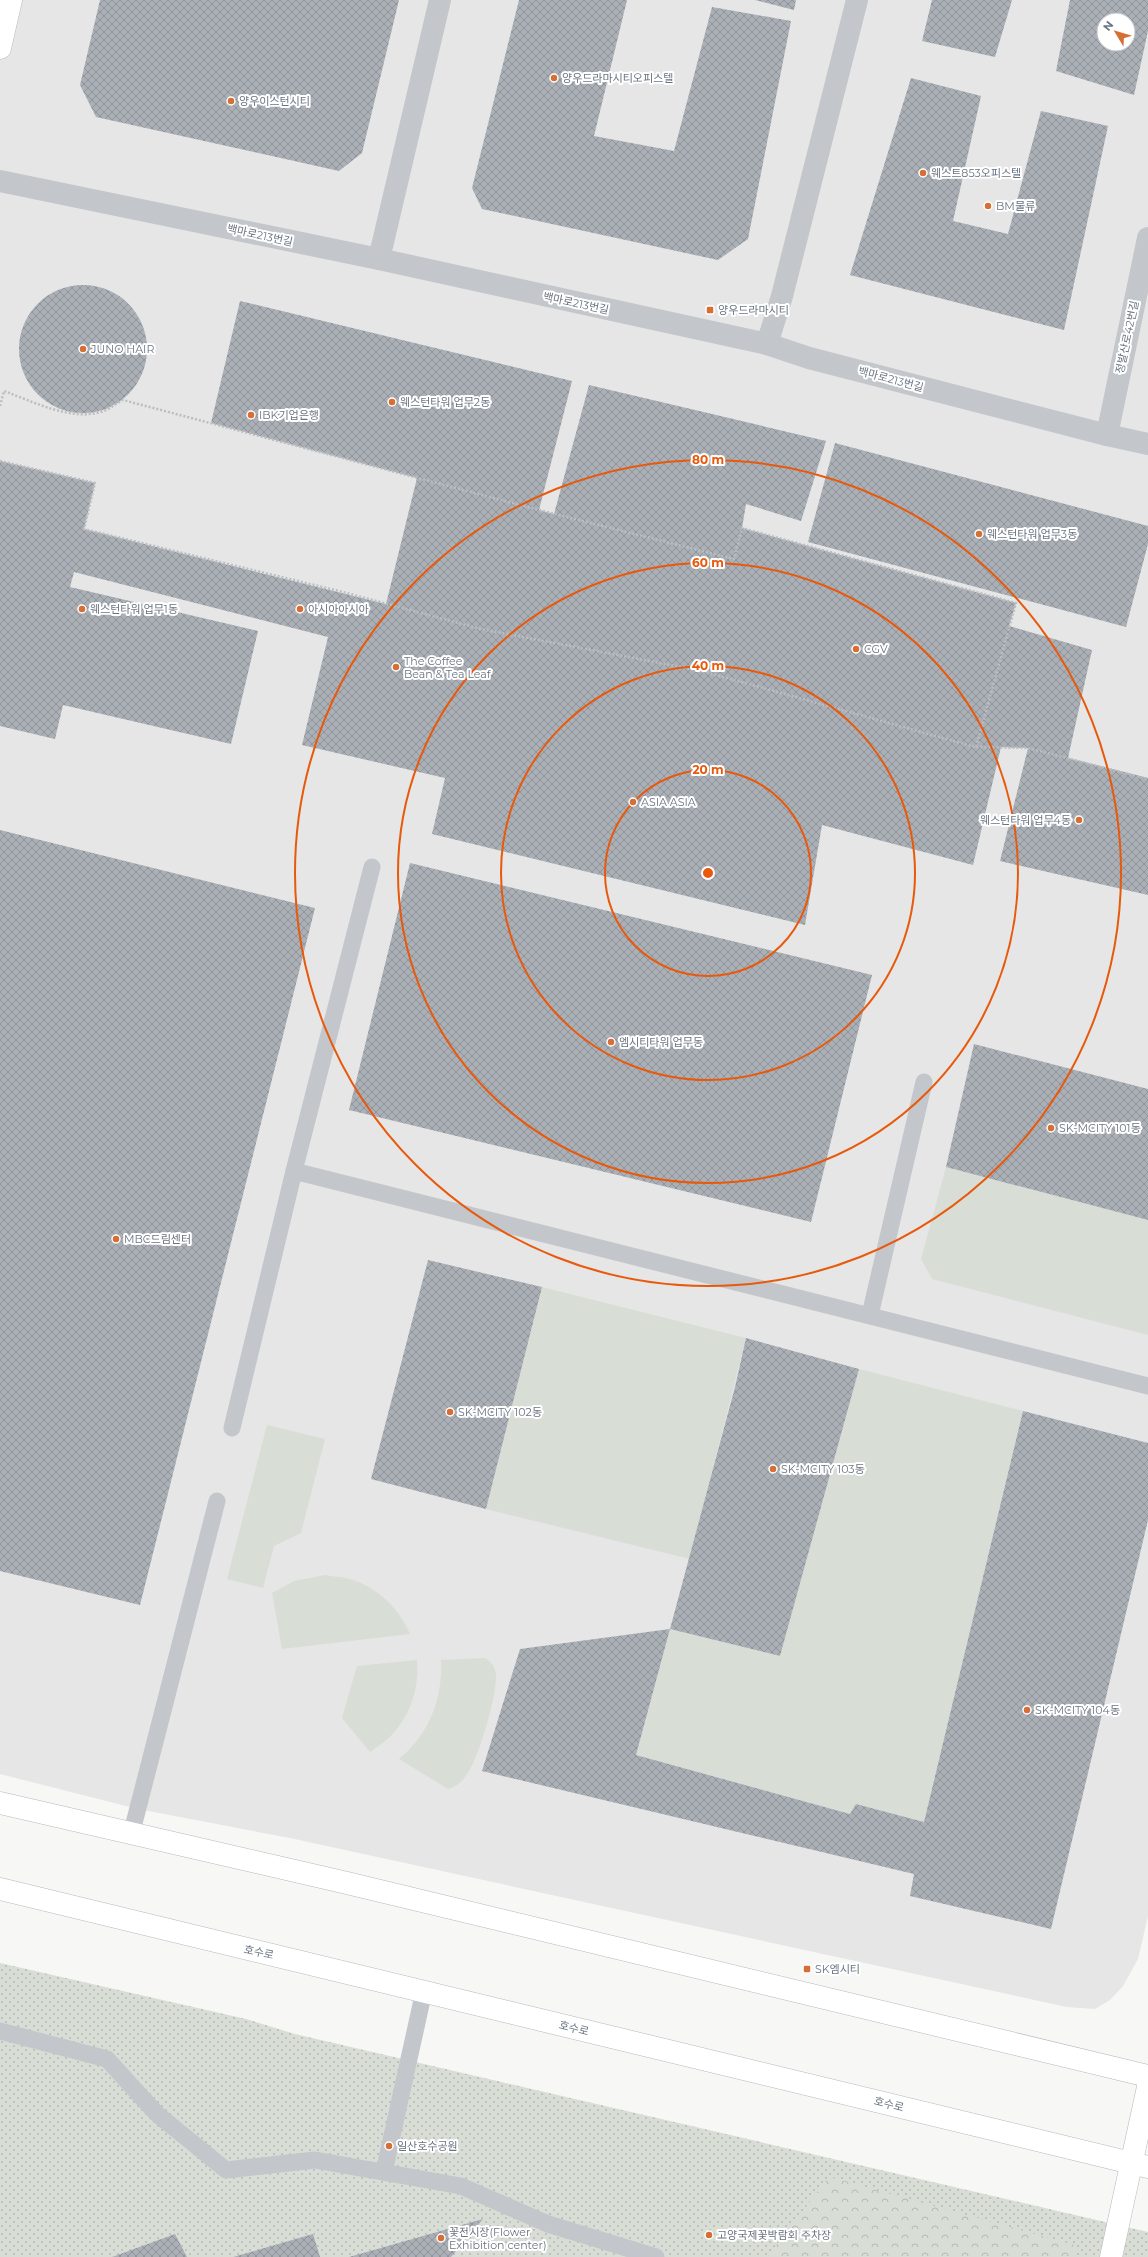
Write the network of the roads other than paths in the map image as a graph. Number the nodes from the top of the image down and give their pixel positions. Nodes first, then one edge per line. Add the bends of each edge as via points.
1 (11, 0) edge
2 (440, 0) edge
3 (857, 0) edge
4 (0, 48) edge
5 (0, 181) edge
6 (1148, 238) edge
7 (379, 259) junction
8 (768, 344) junction
9 (1107, 435) junction
10 (1148, 444) edge
11 (372, 867) dead end
12 (924, 1082) dead end
13 (294, 1171) junction
14 (870, 1315) junction
15 (1148, 1386) edge
16 (232, 1428) dead end
17 (217, 1501) dead end
18 (0, 1803) edge
19 (131, 1835) junction
20 (0, 1889) edge
21 (424, 1991) junction
22 (0, 2031) edge
23 (1148, 2076) edge
24 (1148, 2087) edge
25 (1140, 2165) edge
26 (384, 2172) junction
27 (656, 2257) edge
28 (1111, 2257) edge

1 - 4 main road
2 - 7 street
3 - 8 street
5 - 7 street, 백마로213번길
6 - 9 street, 정발산로42번길
7 - 8 street, 백마로213번길
8 - 9 street, 백마로213번길 via 810,358
9 - 10 street, 백마로213번길
11 - 13 lane
12 - 14 lane
13 - 14 lane
13 - 16 lane
14 - 15 lane
17 - 19 lane
18 - 19 main road
19 - 23 main road via 347,1883
20 - 21 main road, 호수로
21 - 25 main road, 호수로
21 - 26 lane
22 - 26 lane via 107,2059 157,2114 226,2170 315,2160
24 - 25 main road
25 - 28 main road
26 - 27 lane via 461,2186 548,2224

